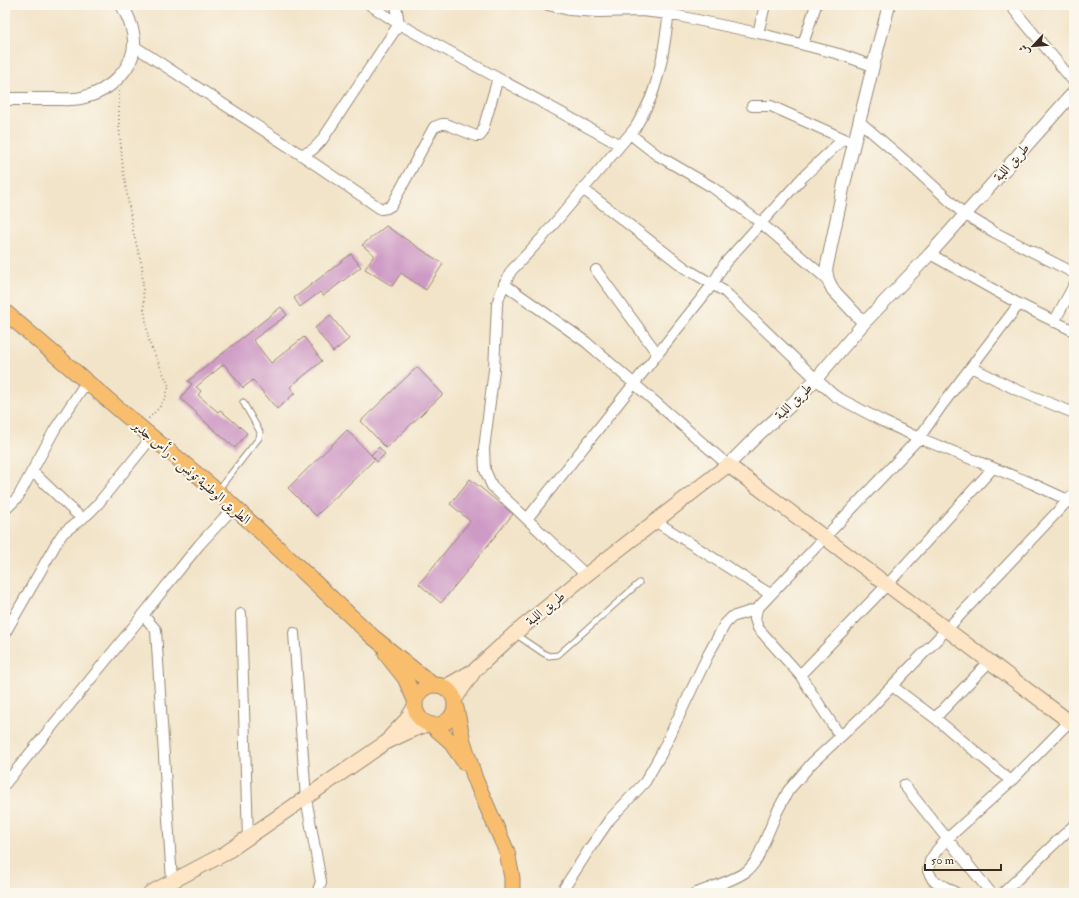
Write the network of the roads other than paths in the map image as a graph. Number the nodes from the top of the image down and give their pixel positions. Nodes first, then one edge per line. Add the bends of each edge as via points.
1 (122, 5) edge
2 (370, 5) edge
3 (396, 5) edge
4 (548, 5) edge
5 (765, 5) edge
6 (816, 5) edge
7 (889, 5) edge
8 (1010, 5) edge
9 (670, 10) edge
10 (399, 24) junction
11 (758, 33) junction
12 (803, 44) junction
13 (134, 46) junction
14 (873, 66) junction
15 (498, 78) junction
16 (1074, 82) edge
17 (1074, 92) edge
18 (5, 100) edge
19 (752, 106) dead end
20 (860, 122) junction
21 (630, 134) junction
22 (849, 141) junction
23 (620, 145) junction
24 (300, 154) junction
25 (583, 189) junction
26 (964, 214) junction
27 (761, 223) junction
28 (930, 254) junction
29 (596, 270) dead end
30 (1074, 273) edge
31 (828, 280) junction
32 (504, 284) junction
33 (712, 285) junction
34 (1074, 285) edge
35 (1019, 304) junction
36 (5, 312) edge
37 (1054, 322) junction
38 (864, 323) junction
39 (1074, 331) edge
40 (657, 353) junction
41 (971, 367) junction
42 (816, 379) junction
43 (87, 381) junction
44 (633, 383) junction
45 (243, 402) dead end
46 (1074, 413) edge
47 (146, 432) junction
48 (919, 438) junction
49 (728, 465) junction
50 (993, 468) junction
51 (33, 472) junction
52 (217, 491) junction
53 (1072, 500) edge
54 (234, 507) junction
55 (5, 510) edge
56 (82, 518) junction
57 (527, 519) junction
58 (655, 521) junction
59 (824, 538) junction
60 (586, 575) junction
61 (639, 583) dead end
62 (887, 585) junction
63 (770, 594) junction
64 (757, 609) junction
65 (241, 614) dead end
66 (143, 615) junction
67 (6, 627) edge
68 (946, 630) junction
69 (294, 633) dead end
70 (514, 634) junction
71 (373, 637) junction
72 (989, 662) junction
73 (475, 670) junction
74 (800, 675) junction
75 (439, 686) junction
76 (892, 686) junction
77 (415, 703) junction
78 (455, 703) junction
79 (935, 718) junction
80 (1072, 722) edge
81 (430, 725) junction
82 (840, 736) junction
83 (385, 744) junction
84 (475, 779) junction
85 (1011, 781) junction
86 (5, 784) edge
87 (904, 785) dead end
88 (306, 798) junction
89 (1074, 825) edge
90 (248, 838) junction
91 (948, 838) junction
92 (172, 881) junction
93 (150, 893) edge
94 (317, 893) edge
95 (512, 893) edge
96 (561, 893) edge
97 (696, 893) edge
98 (956, 893) edge
99 (991, 893) edge
100 (1003, 893) edge

1 - 13 street via 134,34
2 - 10 street
3 - 10 street
4 - 9 street via 584,11
5 - 11 street
6 - 12 street
7 - 14 street
8 - 16 street
9 - 11 street
9 - 21 street via 660,71 654,91
10 - 15 street
10 - 24 street via 322,140 313,150
11 - 12 street
12 - 14 street
13 - 18 street via 127,67 116,81 82,98
13 - 24 street
14 - 20 street
15 - 23 street
15 - 24 street via 480,136 446,124 434,127 401,190 392,205 387,208 381,209
17 - 26 street, طريق اللبة
19 - 22 street via 771,106
20 - 22 street
20 - 26 street
21 - 23 street
21 - 27 street via 657,155 712,187
22 - 27 street via 803,177
22 - 31 street via 826,270
23 - 25 street
25 - 32 street via 511,271
25 - 33 street via 659,249
26 - 28 street, طريق اللبة
26 - 30 street
27 - 31 street
27 - 33 street via 725,263
28 - 35 street
28 - 38 street, طريق اللبة
29 - 40 street
31 - 38 street via 833,290
32 - 44 street via 586,342
32 - 57 street via 497,304 494,370 484,449 485,470 492,486
33 - 40 street
33 - 42 street via 724,291 744,309
34 - 37 street
35 - 37 street
35 - 41 street
36 - 43 main road, الطريق الوطنية تونس - رأس جدير
37 - 39 street
38 - 42 street, طريق اللبة
40 - 44 street
41 - 46 street via 1017,390
41 - 48 street
42 - 48 street via 835,396
42 - 49 street, طريق اللبة
43 - 47 main road, الطريق الوطنية تونس - رأس جدير
43 - 51 street via 55,429
44 - 49 street
44 - 57 street
45 - 52 lane via 260,436
47 - 52 main road, الطريق الوطنية تونس - رأس جدير
47 - 56 street via 98,505
48 - 50 street
48 - 59 street
49 - 58 main road, طريق اللبة
49 - 59 main road
50 - 53 street
50 - 62 street
51 - 55 street via 18,497
51 - 56 street
52 - 54 main road, الطريق الوطنية تونس - رأس جدير
53 - 68 street
54 - 66 street via 199,545
54 - 71 main road, الطريق الوطنية تونس - رأس جدير
56 - 67 street via 57,542
57 - 60 street
58 - 60 main road, طريق اللبة
58 - 63 street
59 - 62 main road
59 - 63 street
60 - 70 main road, طريق اللبة
61 - 70 lane via 558,655 549,656
62 - 68 main road
62 - 74 street
63 - 64 street
64 - 74 street via 755,619 758,628
64 - 96 street via 732,617 725,624 645,782 610,819
65 - 90 street
66 - 86 street
66 - 92 street via 156,630
68 - 72 main road
68 - 76 street
69 - 88 street
70 - 73 main road, طريق اللبة
71 - 75 main road, الطريق الوطنية تونس - رأس جدير
71 - 77 main road, الطريق الوطنية تونس - رأس جدير via 405,678
72 - 79 street
72 - 80 main road
73 - 75 main road, طريق اللبة
73 - 78 main road, طريق اللبة
74 - 82 street
75 - 77 main road via 428,686 420,691
75 - 78 main road via 453,694
76 - 79 street
76 - 82 street
77 - 81 main road via 418,717
77 - 83 main road via 407,719
78 - 81 main road via 454,714 450,719 445,723
78 - 84 main road
79 - 85 street
80 - 85 street
81 - 83 main road via 412,730
81 - 84 main road via 449,740
82 - 97 street via 784,797 752,866 738,876
83 - 88 main road
84 - 95 main road via 507,852
85 - 91 street
87 - 91 street
88 - 90 main road
88 - 94 street via 321,882
89 - 100 street
90 - 92 main road via 224,854
91 - 98 street via 933,856 928,871 933,880
91 - 99 street
92 - 93 main road

